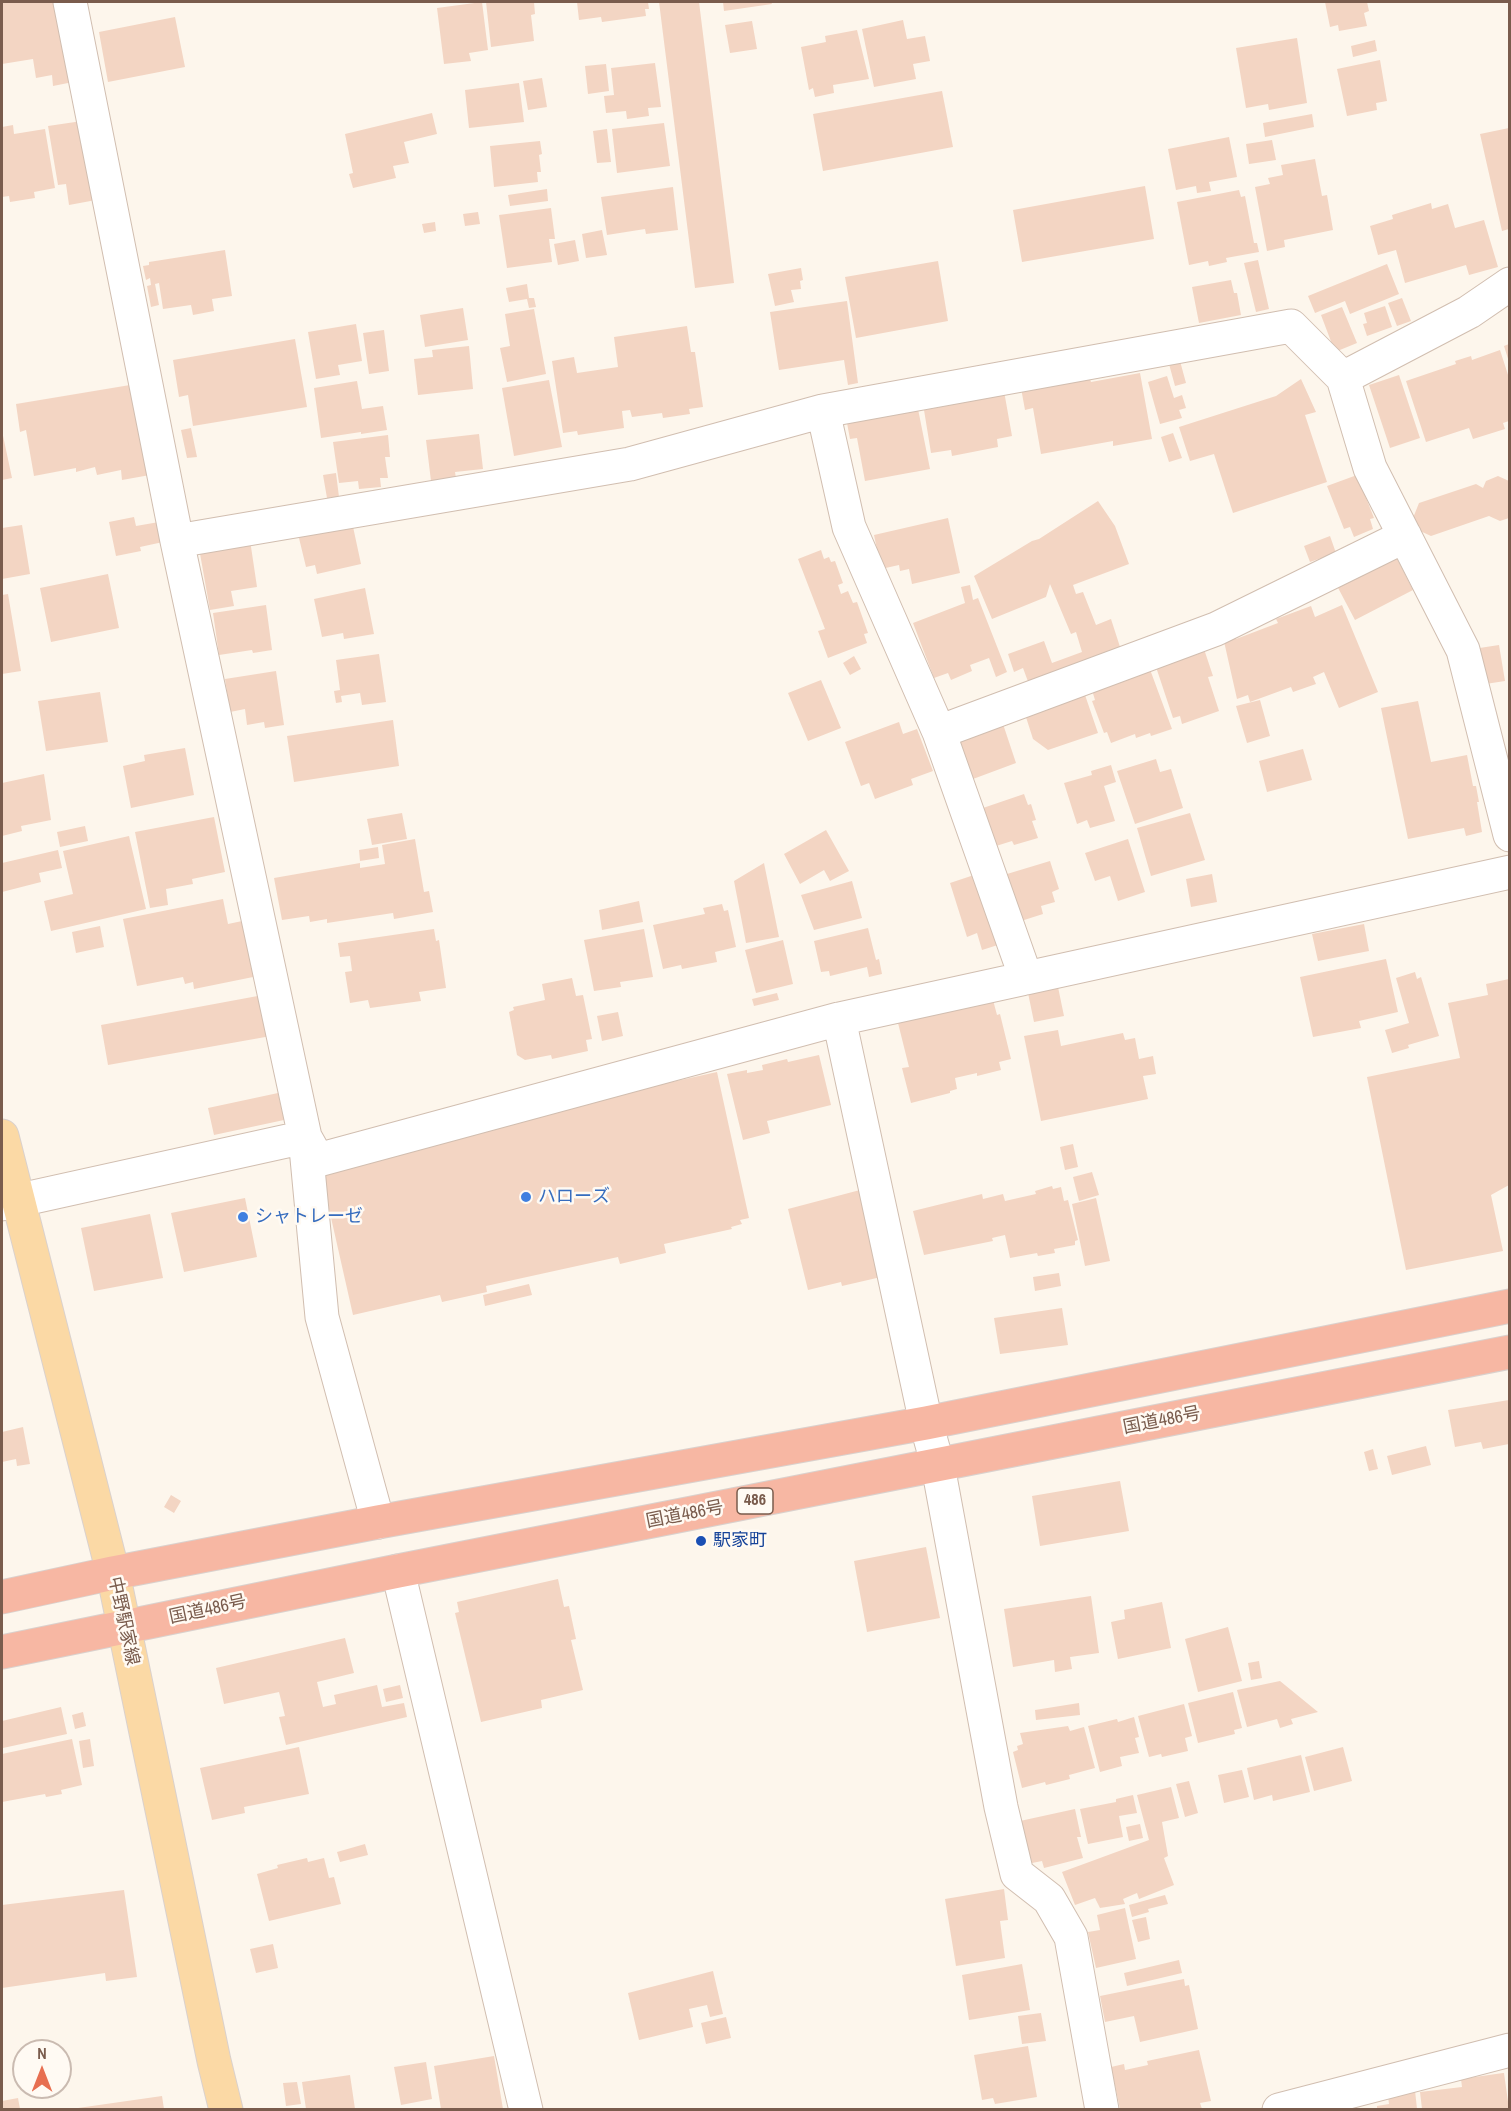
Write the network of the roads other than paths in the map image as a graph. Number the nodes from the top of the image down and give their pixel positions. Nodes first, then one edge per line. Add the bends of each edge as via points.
1 (70, 2) edge
2 (1509, 284) edge
3 (1343, 378) junction
4 (824, 411) junction
5 (1405, 536) junction
6 (177, 541) junction
7 (939, 732) junction
8 (1509, 835) edge
9 (1509, 872) edge
10 (1026, 978) junction
11 (839, 1019) junction
12 (2, 1136) edge
13 (304, 1137) junction
14 (9, 1202) edge
15 (1509, 1306) edge
16 (1509, 1352) edge
17 (926, 1423) junction
18 (938, 1466) junction
19 (378, 1522) junction
20 (398, 1571) junction
21 (113, 1573) junction
22 (2, 1597) edge
23 (124, 1628) junction
24 (2, 1652) edge
25 (1509, 2050) edge
26 (226, 2109) edge
27 (526, 2109) edge
28 (1102, 2109) edge
29 (1279, 2109) edge

1 - 6 street
2 - 3 street via 1469,312
3 - 4 street via 1291,326
3 - 5 street via 1371,468
4 - 6 street via 630,464
4 - 7 street via 849,527
5 - 7 street via 1216,629
5 - 8 street via 1463,650
6 - 13 street
7 - 10 street
9 - 10 street
10 - 11 street
11 - 13 street via 318,1160
11 - 17 street
12 - 14 main road, 中野駅家線
13 - 14 street
13 - 19 street via 322,1317
14 - 21 main road, 中野駅家線
15 - 17 highway
16 - 18 highway, 国道486号 / 486
17 - 18 street
17 - 19 highway
18 - 20 highway, 国道486号 / 486
18 - 28 street via 1000,1807 1017,1874 1049,1899 1071,1937
19 - 21 highway
20 - 23 highway, 国道486号 / 486
20 - 27 street
21 - 22 highway
21 - 23 main road, 中野駅家線
23 - 24 highway, 国道486号 / 486
23 - 26 main road, 中野駅家線
25 - 29 street

